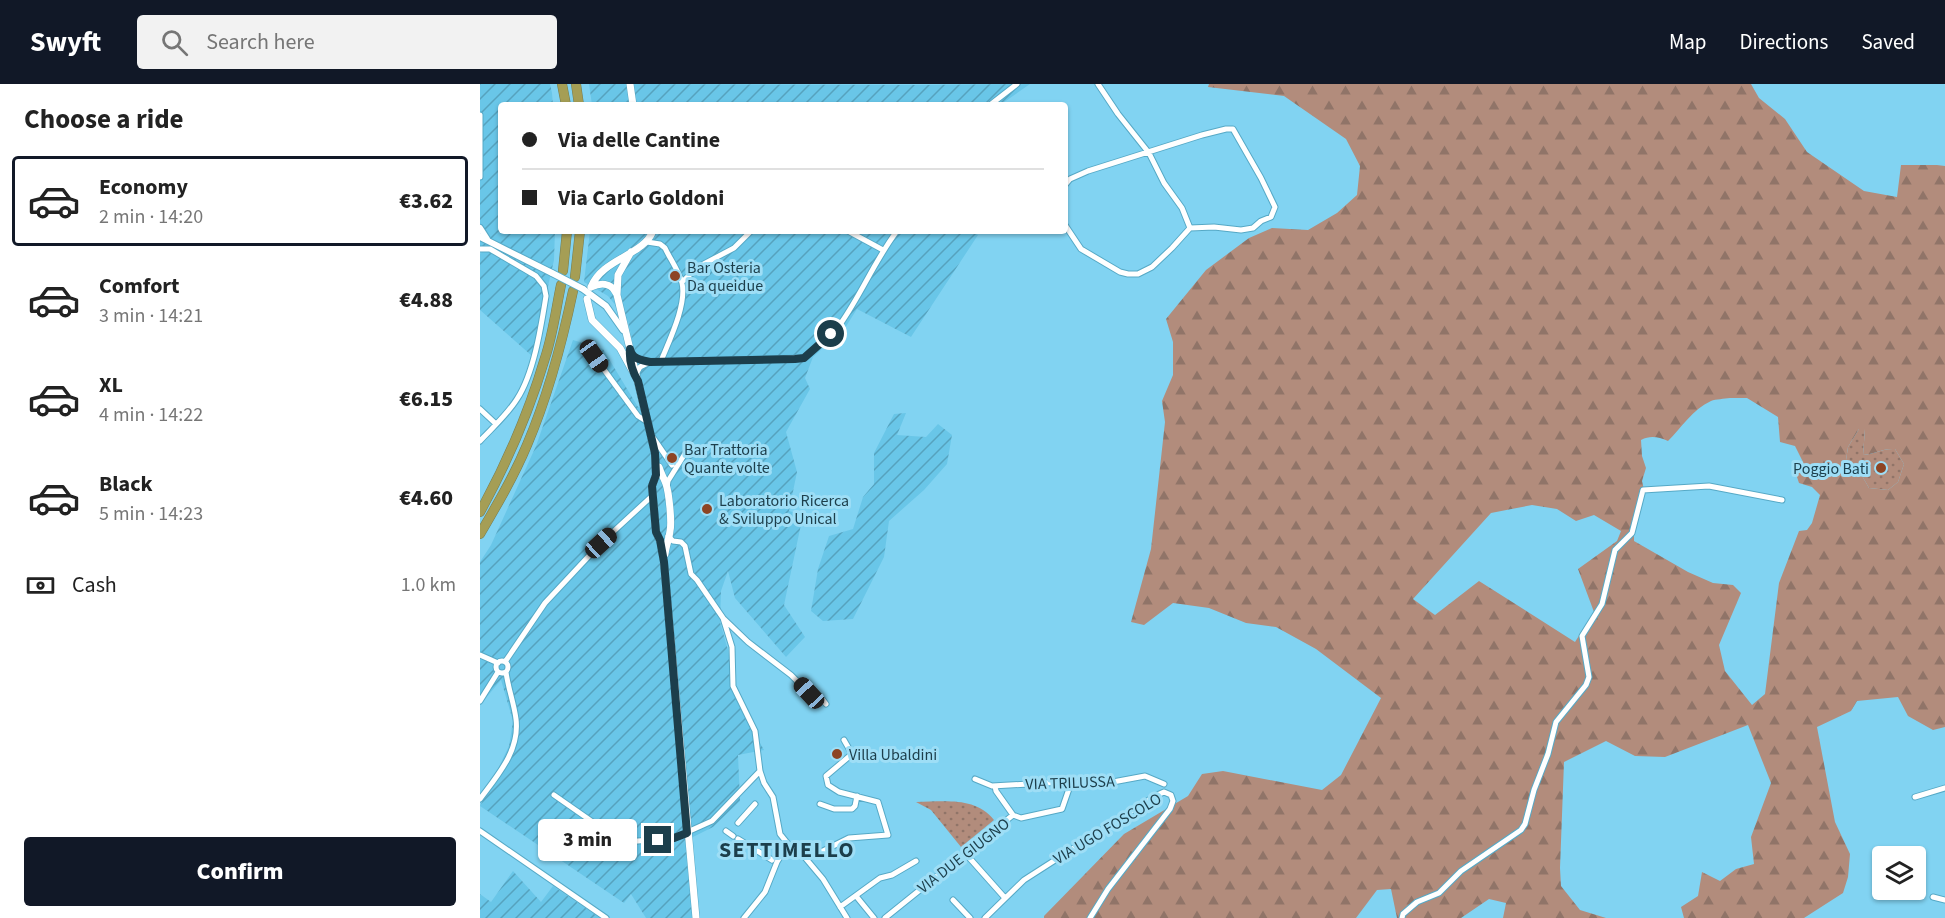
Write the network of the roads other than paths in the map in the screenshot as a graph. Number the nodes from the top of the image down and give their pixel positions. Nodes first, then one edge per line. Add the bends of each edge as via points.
1 (562, 84) edge
2 (576, 84) edge
3 (630, 84) edge
4 (1017, 84) edge
5 (1098, 84) edge
6 (565, 102) edge
7 (579, 102) edge
8 (633, 102) edge
9 (994, 102) edge
10 (480, 115) edge
11 (1149, 153) junction
12 (480, 177) edge
13 (1068, 181) edge
14 (480, 228) edge
15 (1190, 228) junction
16 (1068, 230) edge
17 (567, 234) edge
18 (580, 234) edge
19 (651, 234) edge
20 (748, 234) edge
21 (854, 234) edge
22 (895, 234) edge
23 (480, 237) edge
24 (487, 240) junction
25 (646, 242) junction
26 (480, 249) edge
27 (883, 250) junction
28 (631, 252) junction
29 (563, 271) dead end
30 (576, 277) dead end
31 (682, 282) junction
32 (561, 285) dead end
33 (587, 288) junction
34 (573, 291) dead end
35 (617, 295) junction
36 (587, 299) dead end
37 (630, 348) junction
38 (594, 356) dead end
39 (650, 362) junction
40 (661, 362) junction
41 (636, 376) junction
42 (480, 409) edge
43 (649, 423) junction
44 (496, 424) junction
45 (651, 434) junction
46 (480, 441) edge
47 (690, 449) dead end
48 (656, 457) junction
49 (672, 465) junction
50 (679, 465) junction
51 (657, 479) junction
52 (667, 492) junction
53 (653, 495) junction
54 (1782, 500) dead end
55 (643, 506) junction
56 (654, 509) junction
57 (480, 512) edge
58 (480, 534) edge
59 (657, 534) junction
60 (668, 536) junction
61 (675, 541) junction
62 (666, 554) junction
63 (664, 562) junction
64 (723, 618) junction
65 (480, 655) edge
66 (505, 662) junction
67 (498, 663) junction
68 (498, 672) junction
69 (506, 672) junction
70 (480, 701) edge
71 (826, 704) dead end
72 (844, 740) dead end
73 (760, 771) junction
74 (975, 779) dead end
75 (1071, 783) junction
76 (1164, 784) dead end
77 (995, 786) junction
78 (1945, 788) edge
79 (554, 795) dead end
80 (857, 796) junction
81 (1916, 797) dead end
82 (480, 799) edge
83 (755, 804) dead end
84 (820, 804) dead end
85 (1013, 815) junction
86 (736, 824) dead end
87 (480, 831) edge
88 (726, 831) dead end
89 (687, 833) junction
90 (788, 844) junction
91 (965, 853) junction
92 (806, 858) junction
93 (915, 861) dead end
94 (774, 862) junction
95 (856, 896) junction
96 (1933, 897) dead end
97 (1005, 898) junction
98 (953, 900) dead end
99 (1945, 900) edge
100 (840, 907) junction
101 (695, 916) edge
102 (606, 918) edge
103 (744, 918) edge
104 (847, 918) edge
105 (874, 918) edge
106 (885, 918) edge
107 (970, 918) edge
108 (985, 918) edge
109 (1090, 918) edge
110 (1402, 918) edge

1 - 6 highway
2 - 7 highway
3 - 8 main road
4 - 9 street
5 - 11 street
10 - 12 street
11 - 13 street via 1088,171
11 - 15 street
11 - 15 street via 1233,129 1275,207 1271,217 1253,228
14 - 24 street
15 - 16 street via 1152,267 1137,274 1120,272 1081,249
17 - 29 highway
18 - 30 highway
19 - 25 main road
20 - 31 street via 734,248 698,267
21 - 27 street
22 - 27 street
23 - 24 street
24 - 33 street, bridge
25 - 28 main road
25 - 31 street via 665,248
26 - 44 street via 490,249 536,276 544,285 546,296 526,381
27 - 40 street via 840,325 804,358
28 - 33 main road via 601,272
28 - 35 main road via 618,276
31 - 40 street via 681,306
32 - 57 highway via 546,356 530,404
33 - 35 main road via 606,285
33 - 37 street via 611,311
34 - 58 highway via 536,425
35 - 37 main road
36 - 41 main road via 592,320 620,348
37 - 39 street via 637,359
37 - 41 main road
38 - 43 street via 638,416
39 - 40 street
39 - 41 street via 640,367
41 - 43 main road
42 - 44 street
43 - 45 main road
44 - 46 street
45 - 48 main road
45 - 49 street
47 - 50 street
48 - 49 street
48 - 51 main road
49 - 50 street
50 - 51 street
50 - 52 street via 668,481
51 - 52 main road via 666,483
51 - 53 main road
52 - 60 main road
53 - 55 street
53 - 56 main road
54 - 110 street via 1709,486 1643,490 1632,533 1616,550 1602,604 1582,636 1589,676 1586,686 1556,722 1525,824
55 - 56 street
55 - 66 street via 601,543 545,603
56 - 59 main road
59 - 60 main road via 662,538
59 - 63 main road
60 - 61 street
60 - 62 main road
61 - 62 street
61 - 64 street via 685,546 691,574
62 - 63 main road
63 - 89 main road
64 - 71 street
64 - 73 street via 732,647 733,686 755,731
65 - 67 street
66 - 67 street
66 - 69 street
67 - 68 street
68 - 69 street
68 - 70 street
69 - 82 street via 516,737 506,764
72 - 80 street via 852,754 826,776 827,782 832,789
73 - 89 street via 725,810
73 - 90 street via 773,797 780,834
74 - 77 street, VIA TRILUSSA
75 - 76 street, VIA TRILUSSA via 1102,784 1145,776
75 - 77 street, VIA TRILUSSA
75 - 85 street, VIA DUE GIUGNO via 1062,809 1021,818
77 - 85 street, VIA DUE GIUGNO
78 - 81 street
79 - 89 street via 626,842 674,838
80 - 84 street via 852,809
80 - 92 street via 878,802 888,835 849,838
83 - 86 street
85 - 91 street, VIA DUE GIUGNO
87 - 102 street
88 - 94 street
89 - 101 main road
90 - 92 street
90 - 94 street
91 - 97 street
91 - 106 street, VIA DUE GIUGNO
92 - 100 street
93 - 95 street via 880,878
94 - 103 street via 765,892
95 - 100 street
95 - 105 street
96 - 99 street
97 - 108 street, VIA UGO FOSCOLO
97 - 109 street, VIA UGO FOSCOLO via 1038,871 1155,796 1164,792 1171,795 1170,809
98 - 107 street
100 - 104 street

